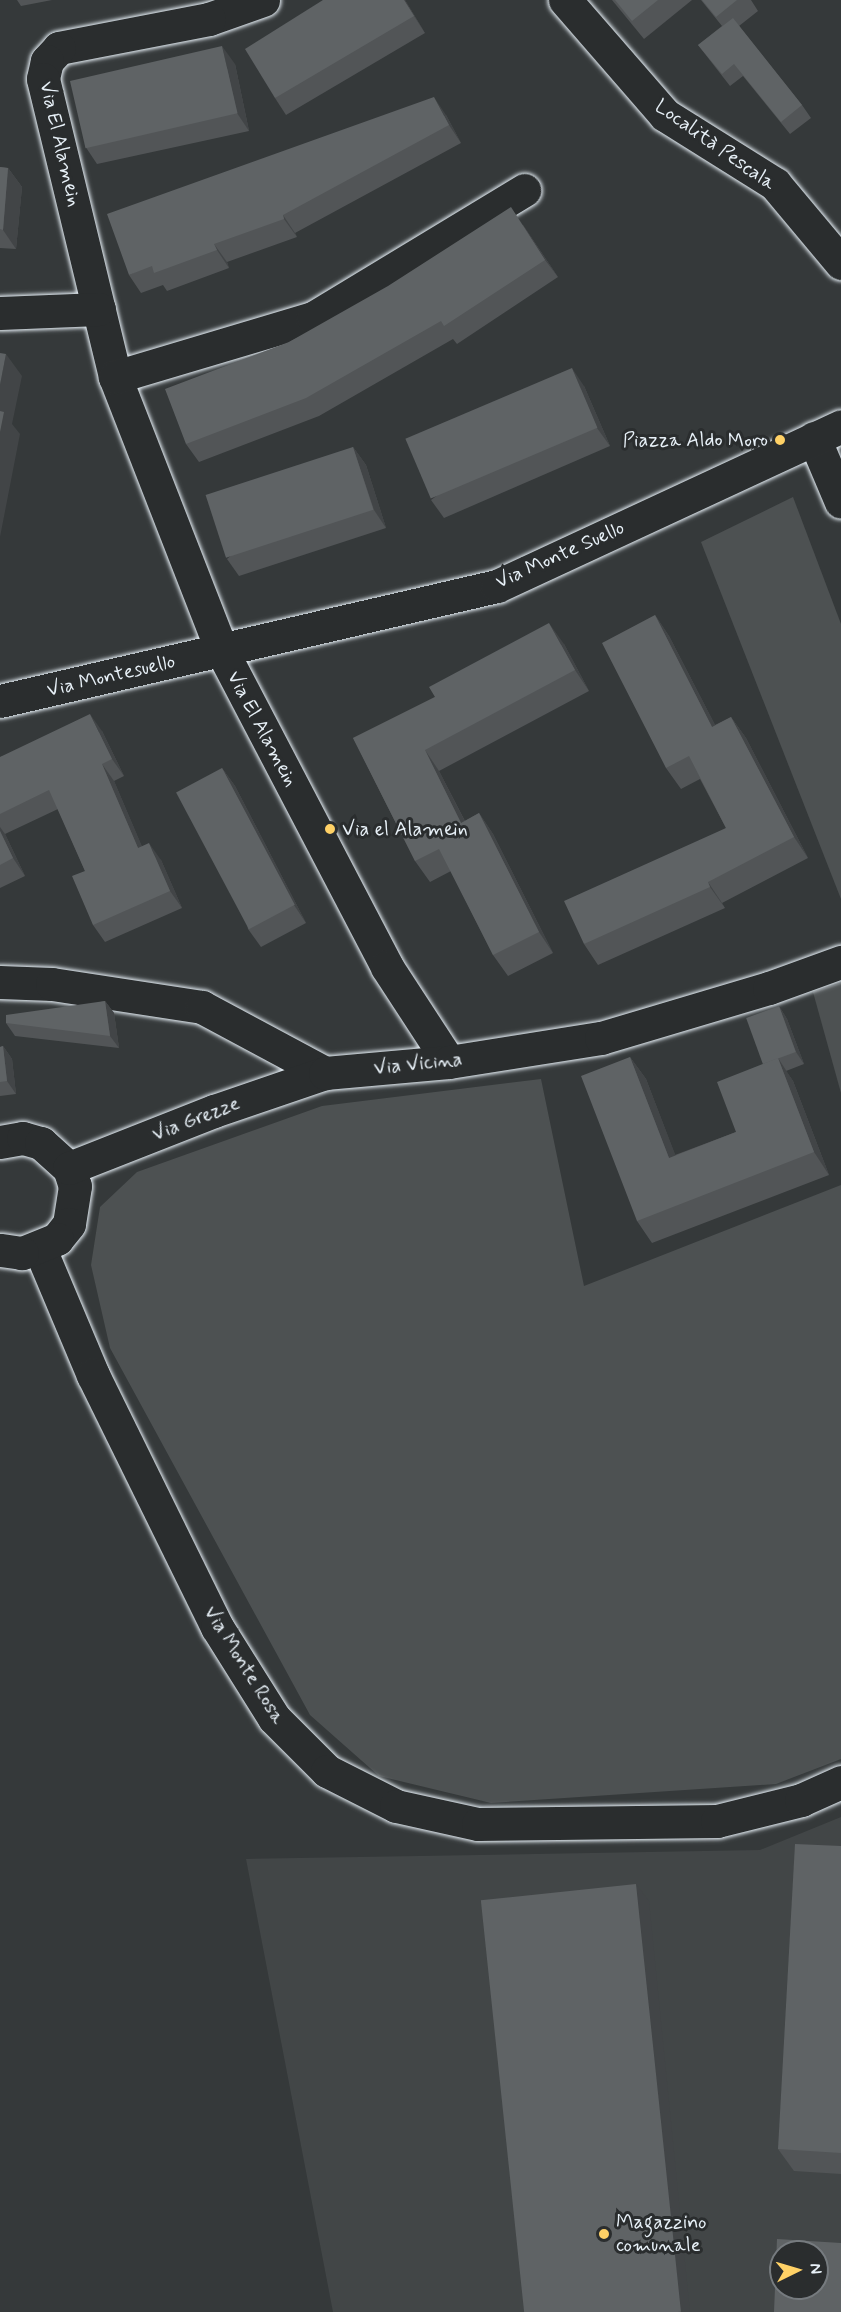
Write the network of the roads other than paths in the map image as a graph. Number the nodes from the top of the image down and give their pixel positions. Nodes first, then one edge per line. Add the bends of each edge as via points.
1 (263, 0) edge
2 (579, 6) edge
3 (524, 190) dead end
4 (841, 263) edge
5 (99, 309) junction
6 (0, 313) edge
7 (115, 378) junction
8 (828, 432) edge
9 (841, 502) edge
10 (222, 651) junction
11 (0, 701) edge
12 (841, 962) edge
13 (0, 982) edge
14 (449, 1062) junction
15 (325, 1073) junction
16 (0, 1142) edge
17 (69, 1168) junction
18 (40, 1249) junction
19 (0, 1250) edge
20 (841, 1782) edge

1 - 5 street, Via El Alamein via 209,19 59,48 47,61 43,79
2 - 4 street, Località Pescala via 665,115 775,184
3 - 7 street via 313,318
5 - 6 street
5 - 7 street, Via El Alamein
7 - 10 street, Via El Alamein
8 - 9 street, Via Monte Suello
8 - 10 street, Via Monte Suello via 496,586
10 - 11 street, Via Montesuello
10 - 14 street, Via El Alamein via 387,968
12 - 14 street, Via Vicina via 769,988 601,1038
13 - 15 street via 52,984 202,1007
14 - 15 street, Via Vicina
15 - 17 street, Via Grezze
16 - 17 street via 23,1138 41,1143
17 - 18 street via 75,1186 69,1224 57,1239
18 - 19 street via 22,1253
18 - 20 street, Via Monte Rosa via 93,1375 216,1627 274,1718 327,1771 396,1806 478,1824 717,1821 801,1800

